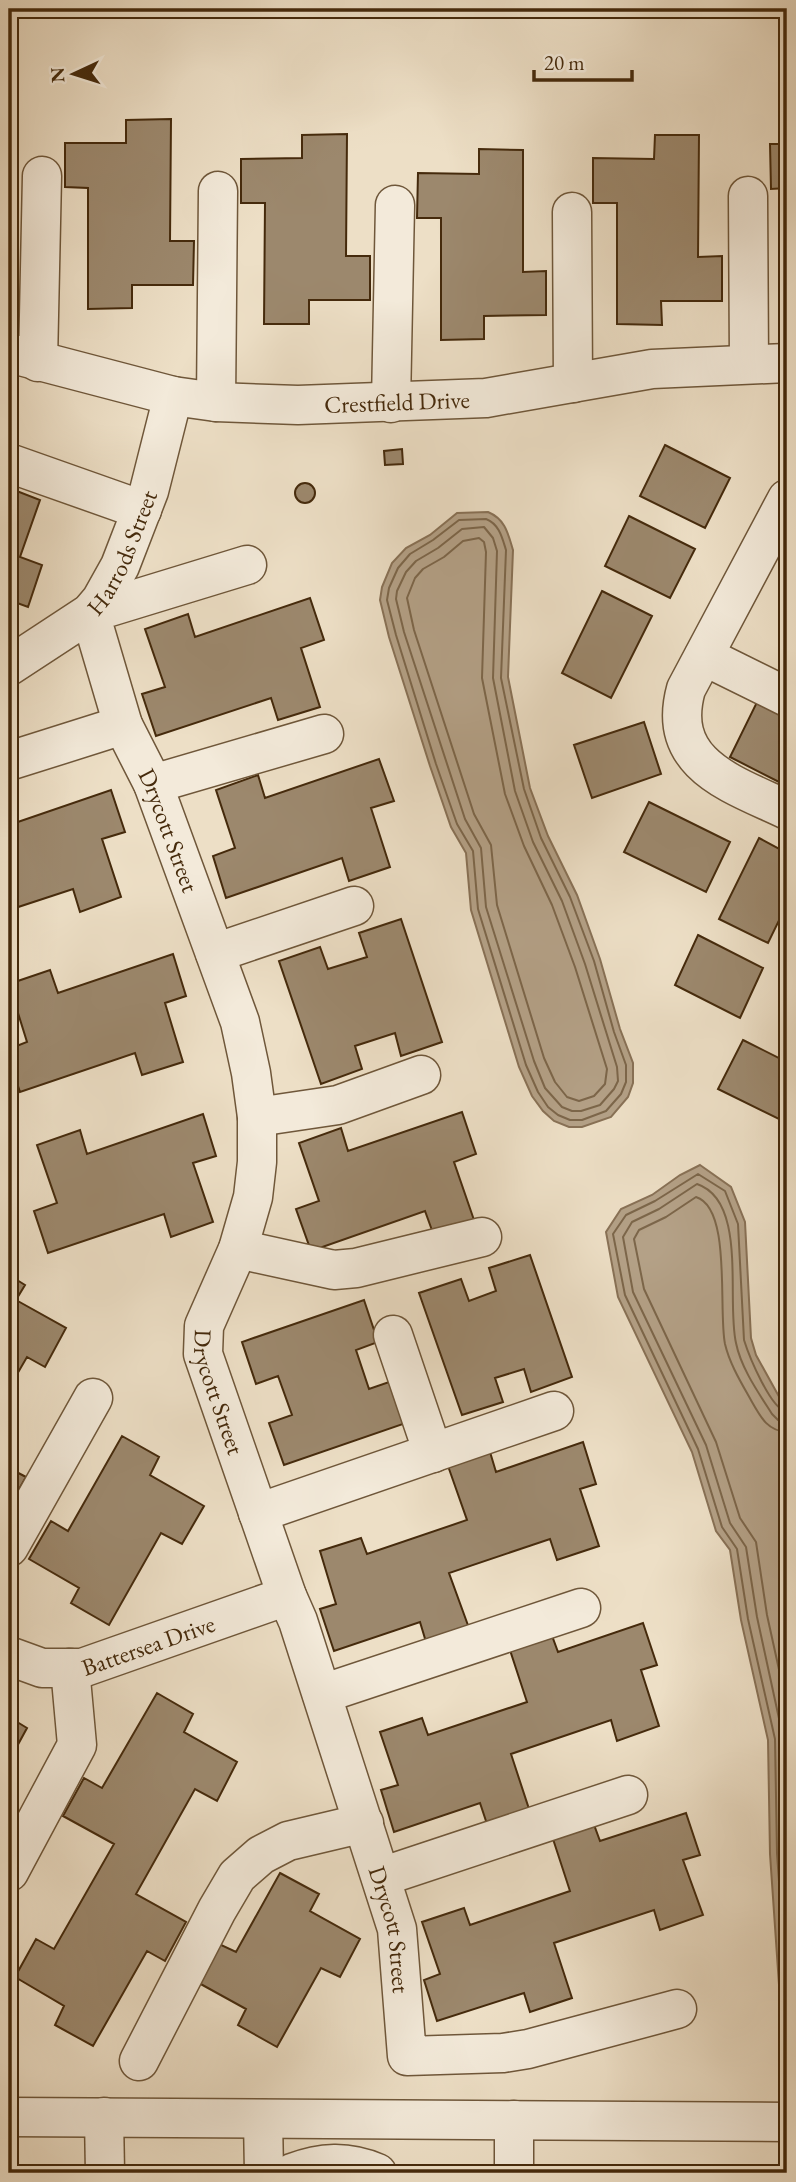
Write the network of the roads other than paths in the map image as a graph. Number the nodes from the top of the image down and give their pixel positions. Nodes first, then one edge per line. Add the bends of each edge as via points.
1 (42, 176) dead end
2 (218, 191) dead end
3 (748, 196) dead end
4 (395, 205) dead end
5 (572, 212) dead end
6 (23, 357) edge
7 (750, 363) junction
8 (787, 363) edge
9 (573, 383) junction
10 (173, 396) junction
11 (216, 402) junction
12 (391, 403) junction
13 (9, 463) edge
14 (787, 499) edge
15 (142, 510) junction
16 (247, 565) dead end
17 (90, 613) junction
18 (704, 656) junction
19 (9, 666) edge
20 (787, 697) edge
21 (123, 725) junction
22 (324, 734) dead end
23 (9, 761) edge
24 (153, 784) junction
25 (787, 810) edge
26 (354, 906) dead end
27 (215, 953) junction
28 (421, 1075) dead end
29 (257, 1116) junction
30 (482, 1237) dead end
31 (238, 1249) junction
32 (393, 1335) dead end
33 (93, 1398) dead end
34 (554, 1411) dead end
35 (433, 1453) junction
36 (258, 1513) junction
37 (9, 1547) edge
38 (287, 1596) junction
39 (581, 1608) dead end
40 (9, 1656) edge
41 (70, 1668) junction
42 (322, 1694) junction
43 (628, 1795) dead end
44 (364, 1823) junction
45 (9, 1872) edge
46 (381, 1877) junction
47 (677, 2009) dead end
48 (139, 2061) dead end
49 (9, 2117) edge
50 (104, 2118) junction
51 (263, 2119) junction
52 (392, 2120) junction
53 (514, 2120) junction
54 (787, 2122) edge
55 (105, 2173) edge
56 (264, 2173) edge
57 (292, 2173) edge
58 (377, 2173) edge
59 (391, 2173) edge
60 (514, 2173) edge

1 - 6 street
2 - 11 street
3 - 7 street
4 - 12 street
5 - 9 street
6 - 10 street, Crestfield Drive
7 - 8 street, Crestfield Drive
7 - 9 street, Crestfield Drive via 652,369
9 - 12 street, Crestfield Drive via 486,398
10 - 11 street, Crestfield Drive
10 - 15 street, Harrods Street
11 - 12 street, Crestfield Drive
13 - 15 street
14 - 18 street
15 - 17 street, Harrods Street via 120,566
16 - 17 street
17 - 19 street, Harrods Street
17 - 21 street, Drycott Street
18 - 20 street
18 - 25 street via 682,701 682,726 691,750 717,777
21 - 23 street
21 - 24 street, Drycott Street
22 - 24 street
24 - 27 street, Drycott Street
26 - 27 street
27 - 29 street, Drycott Street via 240,1022
28 - 29 street via 338,1105
29 - 31 street, Drycott Street via 253,1198
30 - 31 street via 334,1270
31 - 36 street, Drycott Street via 204,1326 203,1354
32 - 35 street
33 - 37 street
34 - 35 street
35 - 36 street
36 - 38 street, Drycott Street
38 - 41 street, Battersea Drive via 82,1668
38 - 42 street, Drycott Street
39 - 42 street
40 - 41 street, Battersea Drive via 43,1668
41 - 45 street via 77,1745
42 - 44 street, Drycott Street
43 - 46 street
44 - 46 street, Drycott Street
44 - 48 street via 288,1841 261,1855 237,1876
46 - 47 street, Drycott Street via 397,1929 407,2056 528,2049
49 - 50 street
50 - 51 street
50 - 55 street
51 - 52 street
51 - 56 street
52 - 53 street
52 - 59 street
53 - 54 street
53 - 60 street
57 - 58 street via 317,2164

